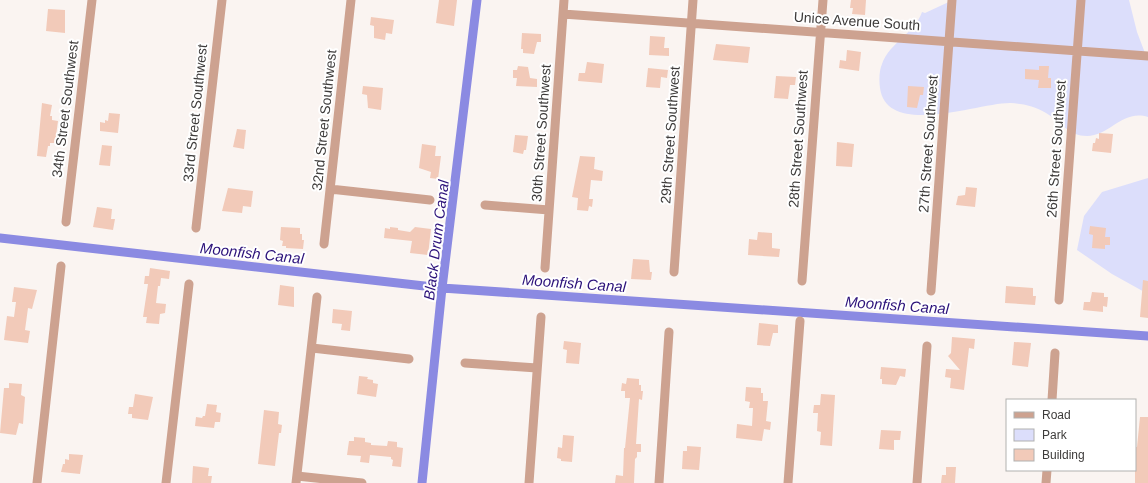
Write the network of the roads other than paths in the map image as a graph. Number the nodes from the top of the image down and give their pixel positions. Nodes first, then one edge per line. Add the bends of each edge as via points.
1 (92, 0) edge
2 (222, 0) edge
3 (351, 0) edge
4 (564, 0) edge
5 (693, 0) edge
6 (823, 0) edge
7 (952, 0) edge
8 (1081, 0) edge
9 (564, 14) junction
10 (692, 23) junction
11 (820, 32) junction
12 (949, 41) junction
13 (1077, 51) junction
14 (1148, 56) edge
15 (330, 189) junction
16 (430, 200) dead end
17 (485, 205) dead end
18 (549, 210) junction
19 (66, 222) dead end
20 (196, 228) dead end
21 (324, 244) dead end
22 (61, 266) dead end
23 (545, 268) dead end
24 (674, 272) dead end
25 (802, 281) dead end
26 (189, 284) dead end
27 (931, 290) dead end
28 (317, 297) dead end
29 (1059, 300) dead end
30 (541, 317) dead end
31 (800, 321) dead end
32 (670, 332) dead end
33 (927, 346) dead end
34 (312, 348) junction
35 (1056, 353) dead end
36 (409, 359) dead end
37 (465, 364) dead end
38 (537, 368) junction
39 (1052, 399) edge
40 (1047, 471) edge
41 (297, 479) edge
42 (37, 483) edge
43 (166, 483) edge
44 (362, 483) edge
45 (529, 483) edge
46 (659, 483) edge
47 (788, 483) edge
48 (917, 483) edge
49 (1046, 483) edge

1 - 19 street, 34th Street Southwest
2 - 20 street, 33rd Street Southwest
3 - 15 street, 32nd Street Southwest
4 - 9 street, 30th Street Southwest
5 - 10 street, 29th Street Southwest
6 - 11 street, 28th Street Southwest
7 - 12 street, 27th Street Southwest
8 - 13 street, 26th Street Southwest
9 - 10 street, Unice Avenue South
9 - 18 street, 30th Street Southwest
10 - 11 street, Unice Avenue South
10 - 24 street, 29th Street Southwest
11 - 12 street, Unice Avenue South
11 - 25 street, 28th Street Southwest
12 - 13 street, Unice Avenue South
12 - 27 street, 27th Street Southwest
13 - 14 street, Unice Avenue South
13 - 29 street, 26th Street Southwest
15 - 16 street
15 - 21 street, 32nd Street Southwest
17 - 18 street
18 - 23 street, 30th Street Southwest
22 - 42 street
26 - 43 street
28 - 34 street
30 - 38 street
31 - 47 street
32 - 46 street
33 - 48 street
34 - 36 street
34 - 41 street
35 - 39 street
37 - 38 street
38 - 45 street
40 - 49 street
41 - 44 street

